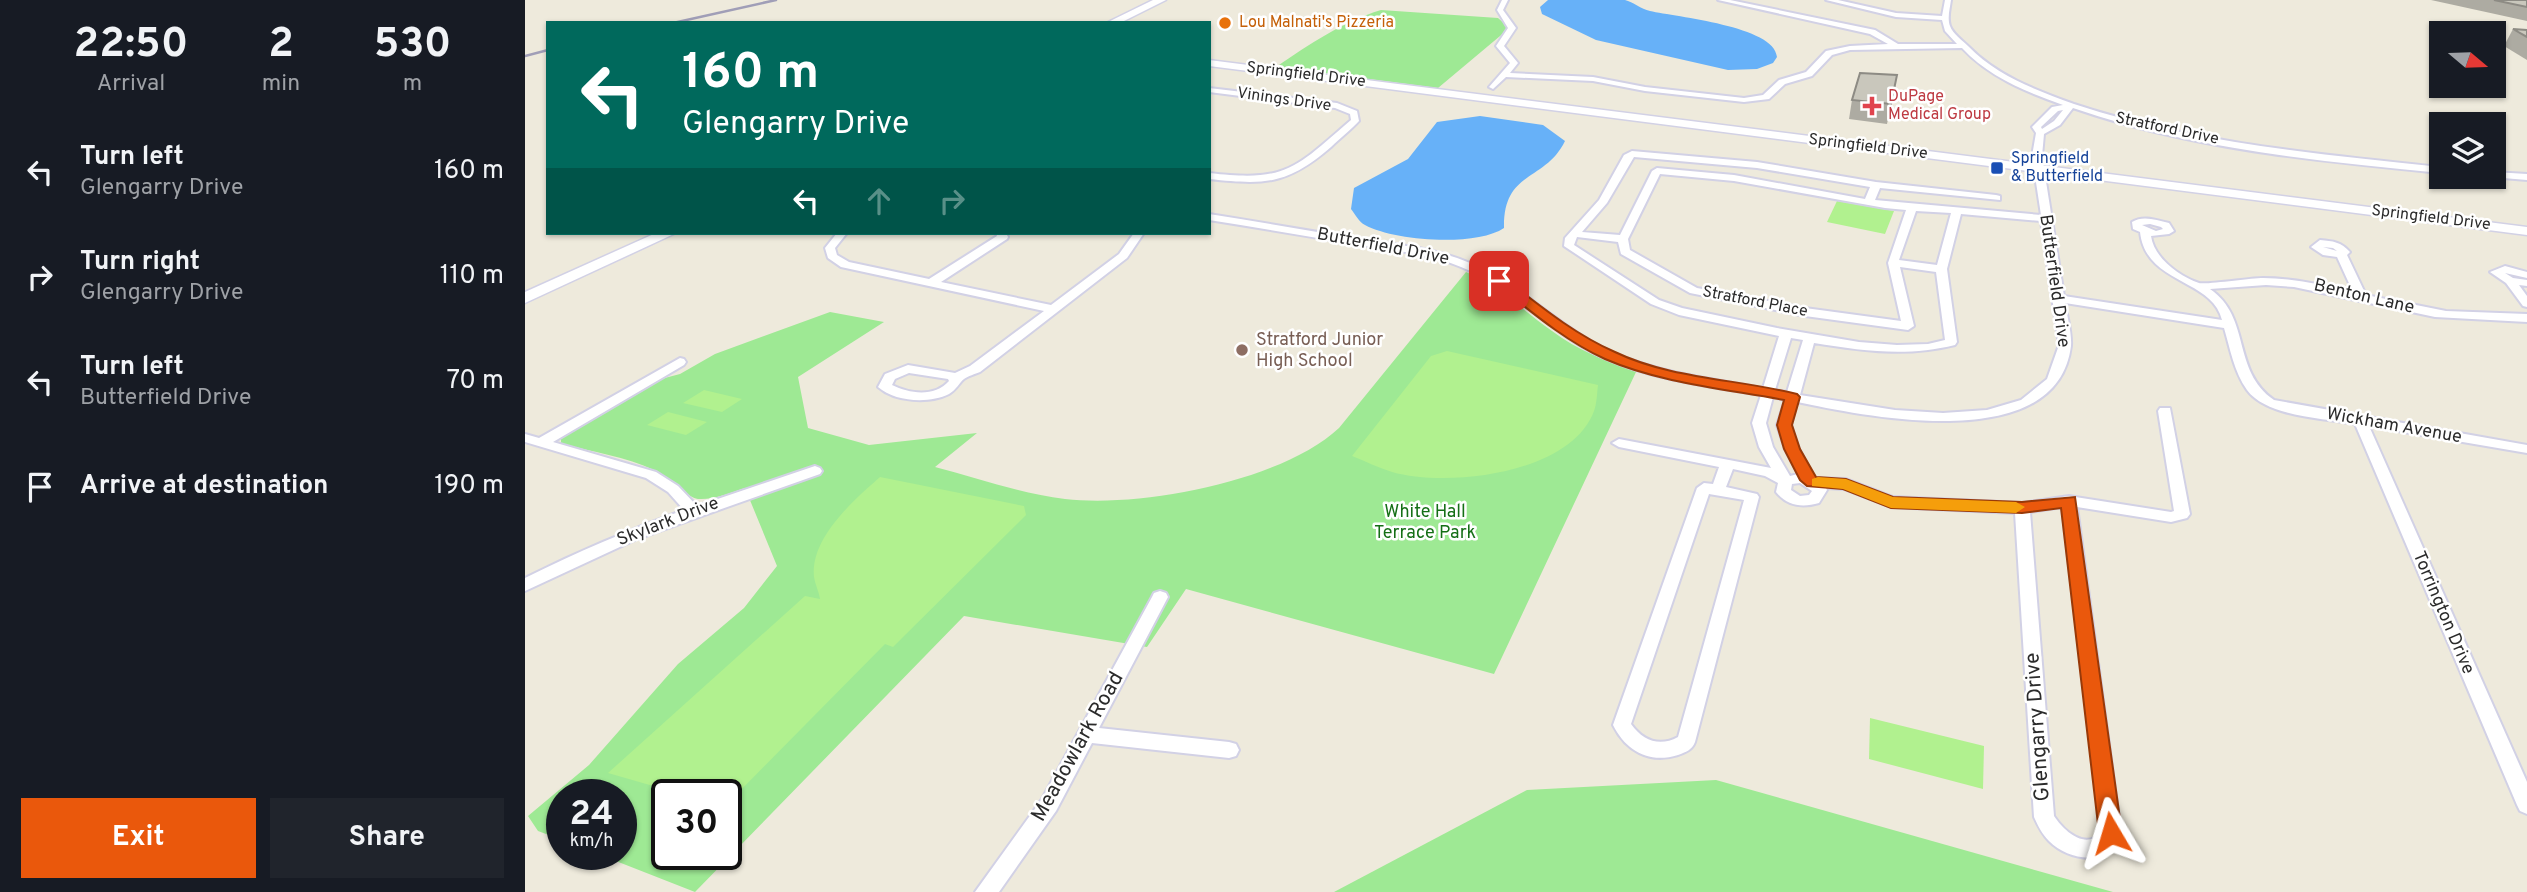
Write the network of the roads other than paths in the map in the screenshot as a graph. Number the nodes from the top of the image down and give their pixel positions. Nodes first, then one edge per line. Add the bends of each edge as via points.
1 (1505, 0) edge
2 (1721, 0) edge
3 (1829, 0) edge
4 (1948, 0) edge
5 (1167, 1) edge
6 (1945, 18) junction
7 (1116, 21) edge
8 (1132, 21) edge
9 (1897, 46) junction
10 (1963, 46) junction
11 (1211, 63) edge
12 (1505, 75) junction
13 (1493, 87) dead end
14 (1211, 90) edge
15 (2069, 107) junction
16 (1660, 156) junction
17 (2429, 168) edge
18 (2039, 169) junction
19 (1657, 171) junction
20 (2506, 176) edge
21 (1211, 177) edge
22 (2527, 177) edge
23 (1875, 185) junction
24 (1996, 198) dead end
25 (1869, 202) junction
26 (1912, 208) junction
27 (1957, 209) junction
28 (1211, 216) edge
29 (2045, 218) junction
30 (2145, 231) dead end
31 (2527, 231) edge
32 (1574, 234) junction
33 (643, 235) edge
34 (662, 235) edge
35 (840, 235) edge
36 (1002, 235) edge
37 (1138, 235) edge
38 (1623, 239) junction
39 (610, 254) junction
40 (2341, 254) dead end
41 (1893, 263) junction
42 (1941, 269) junction
43 (2527, 275) edge
44 (2510, 281) junction
45 (2527, 283) edge
46 (931, 284) junction
47 (525, 287) edge
48 (2202, 287) junction
49 (2360, 295) junction
50 (525, 298) edge
51 (2058, 299) junction
52 (2527, 304) edge
53 (1053, 309) junction
54 (1805, 312) junction
55 (2527, 318) edge
56 (2230, 325) junction
57 (1798, 335) junction
58 (680, 362) dead end
59 (955, 378) dead end
60 (1768, 393) junction
61 (1792, 397) junction
62 (2165, 411) dead end
63 (2360, 420) junction
64 (525, 438) edge
65 (540, 443) junction
66 (1619, 443) dead end
67 (2527, 449) edge
68 (1727, 466) junction
69 (815, 471) dead end
70 (1786, 481) junction
71 (1811, 481) junction
72 (1718, 490) junction
73 (2069, 501) junction
74 (2022, 508) junction
75 (693, 511) junction
76 (525, 585) edge
77 (1160, 597) dead end
78 (1089, 735) junction
79 (1229, 750) dead end
80 (2527, 805) edge
81 (986, 892) edge

1 - 12 street via 1500,10 1512,27 1500,46 1514,63
2 - 9 street via 1872,32
3 - 6 street via 1913,17
4 - 6 street
5 - 7 main road
5 - 8 main road
6 - 10 street, Stratford Drive via 1948,30
9 - 10 street
9 - 12 street via 1829,53 1809,74 1783,82 1766,97 1744,100 1593,79
10 - 15 street, Stratford Drive via 2018,86
11 - 18 street, Springfield Drive
12 - 13 street
14 - 21 street, Vinings Drive via 1337,106 1355,113 1355,121 1290,175 1252,182
15 - 17 street, Stratford Drive via 2251,146
15 - 18 street, Butterfield Drive via 2050,129 2040,133
16 - 19 street
16 - 23 street via 1757,165
16 - 32 street via 1627,157 1604,201
18 - 29 street, Butterfield Drive
18 - 31 street, Springfield Drive
19 - 25 street via 1734,178
19 - 38 street
20 - 22 street
23 - 24 street
23 - 25 street
25 - 26 street
26 - 27 street
26 - 41 street
27 - 29 street
27 - 42 street
28 - 60 street, Butterfield Drive via 1440,256 1499,281 1566,331 1611,356 1653,370
29 - 51 street, Butterfield Drive
30 - 48 street via 2144,241 2153,257
32 - 38 street
32 - 57 street via 1569,246 1655,302
33 - 39 main road
34 - 39 main road
35 - 46 street via 830,248 838,262
36 - 46 street
37 - 53 street via 1123,257
38 - 54 street, Stratford Place via 1625,252 1694,291
39 - 47 main road
39 - 50 main road
40 - 49 street
41 - 42 street
41 - 54 street, Stratford Place via 1908,326
42 - 57 street via 1951,342 1943,346 1887,349
43 - 44 street via 2496,270
44 - 45 street
44 - 52 street
46 - 53 street
48 - 49 street, Benton Lane via 2265,280
48 - 56 street via 2225,308
49 - 55 street, Benton Lane via 2439,314
51 - 56 street
51 - 61 street, Butterfield Drive via 2064,363 2054,380 2020,405 1961,417 1916,418
53 - 59 street via 975,369
54 - 57 street
56 - 63 street, Wickham Avenue via 2251,389 2262,400
57 - 60 street
57 - 61 street
58 - 65 street
60 - 61 street, Butterfield Drive
60 - 70 street via 1759,423 1766,447
61 - 71 street via 1784,425
62 - 73 street via 2182,514 2171,517
63 - 67 street, Wickham Avenue
63 - 80 street, Torrington Drive
64 - 65 street
65 - 75 street via 651,475 673,489
66 - 68 street
68 - 70 street via 1769,472
68 - 72 street
69 - 75 street, Skylark Drive
70 - 71 street
70 - 71 street via 1782,488 1786,496 1803,502 1820,494
71 - 74 street via 1846,484 1891,502
72 - 72 street via 1704,488 1622,725 1643,748 1667,751 1686,742 1752,497
73 - 74 street
73 - 74 street, Glengarry Drive via 2111,833 2109,841 2096,849 2064,842 2044,817
75 - 76 street, Skylark Drive
77 - 78 street, Meadowlark Road
78 - 79 street
78 - 81 street, Meadowlark Road via 1049,805

